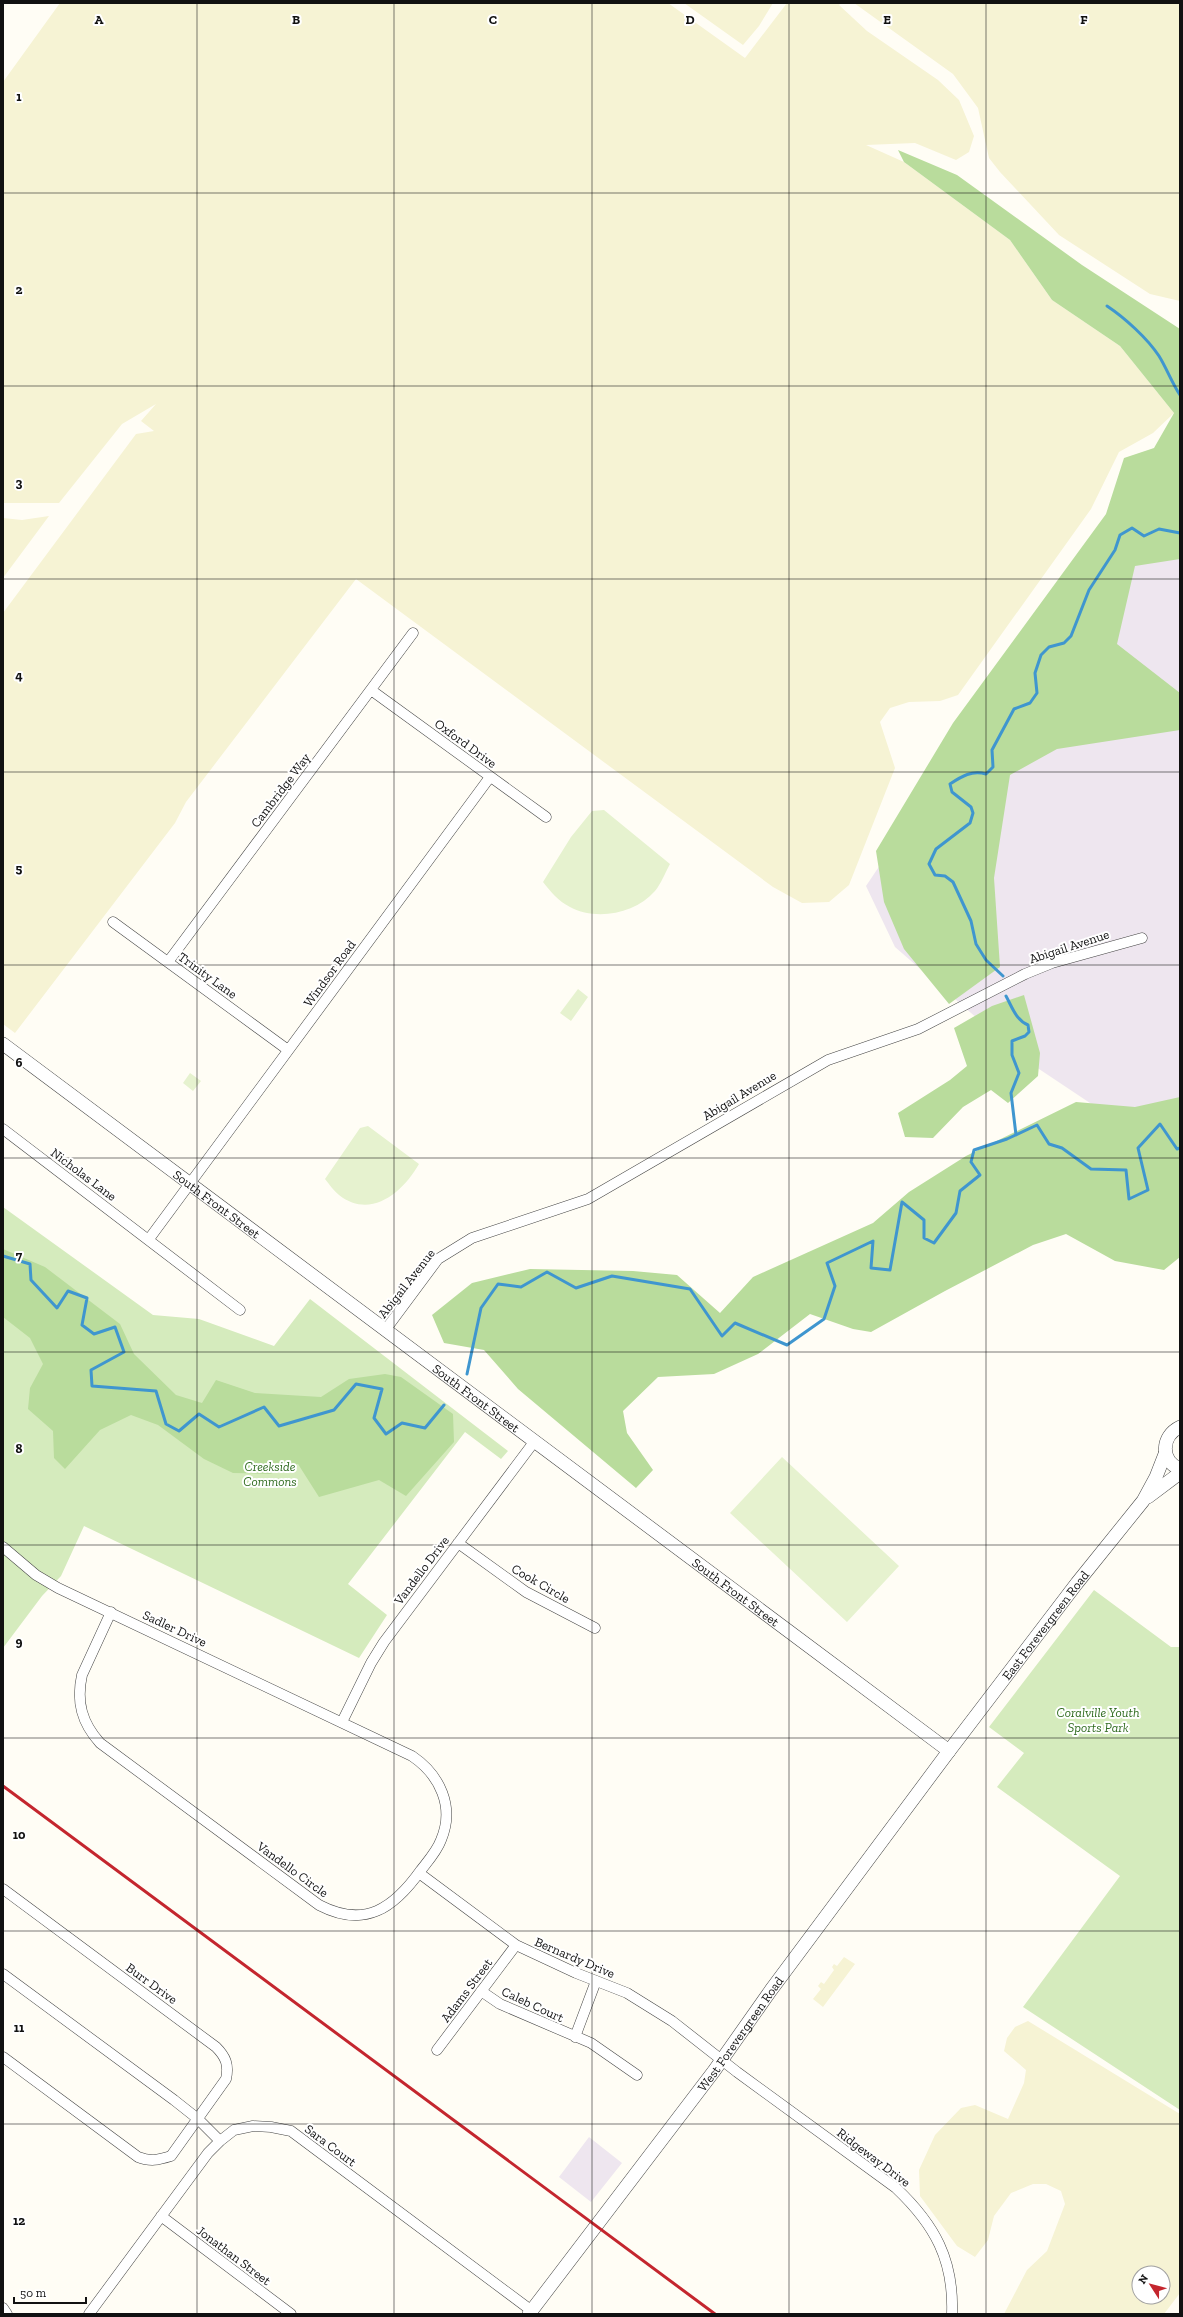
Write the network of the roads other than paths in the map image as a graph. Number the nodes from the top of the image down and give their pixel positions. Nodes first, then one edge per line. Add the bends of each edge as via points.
1 (413, 633) dead end
2 (371, 690) junction
3 (490, 777) junction
4 (546, 817) dead end
5 (113, 922) dead end
6 (1142, 938) dead end
7 (168, 962) junction
8 (3, 1044) edge
9 (288, 1050) junction
10 (3, 1129) edge
11 (189, 1184) junction
12 (149, 1239) junction
13 (240, 1310) dead end
14 (386, 1329) junction
15 (1180, 1427) edge
16 (534, 1442) junction
17 (1165, 1454) junction
18 (1180, 1469) edge
19 (1180, 1473) edge
20 (1143, 1501) junction
21 (458, 1543) junction
22 (3, 1547) edge
23 (111, 1612) junction
24 (595, 1628) dead end
25 (342, 1722) junction
26 (949, 1751) junction
27 (419, 1873) junction
28 (3, 1889) edge
29 (516, 1945) junction
30 (3, 1974) edge
31 (596, 1981) junction
32 (482, 1991) junction
33 (575, 2037) junction
34 (438, 2050) dead end
35 (3, 2057) edge
36 (722, 2061) junction
37 (638, 2075) dead end
38 (198, 2119) junction
39 (220, 2141) junction
40 (161, 2216) junction
41 (3, 2308) edge
42 (531, 2312) edge
43 (7, 2314) edge
44 (89, 2314) edge
45 (291, 2314) edge
46 (952, 2314) edge

1 - 2 street, Cambridge Way
2 - 3 street, Oxford Drive
2 - 7 street, Cambridge Way
3 - 4 street, Oxford Drive
3 - 9 street, Windsor Road
5 - 7 street, Trinity Lane
6 - 14 street, Abigail Avenue via 1052,963 918,1029 828,1060 588,1199 466,1241 438,1259
7 - 9 street, Trinity Lane
8 - 11 street, South Front Street
9 - 11 street, Windsor Road
10 - 12 street, Nicholas Lane
11 - 12 street
11 - 14 street, South Front Street
12 - 13 street, Nicholas Lane
14 - 16 street, South Front Street
15 - 17 street, East Forevergreen Road via 1170,1434 1166,1441
16 - 21 street, Vandello Drive
16 - 26 street, South Front Street
17 - 18 street via 1173,1465
17 - 20 street, East Forevergreen Road
19 - 20 street, East Forevergreen Road
20 - 26 street, East Forevergreen Road
21 - 24 street, Cook Circle via 526,1592
21 - 25 street, Vandello Drive via 384,1642
22 - 23 street, Sadler Drive via 45,1581
23 - 25 street, Sadler Drive
23 - 27 street, Vandello Circle via 79,1686 83,1717 91,1733 100,1743 329,1910 353,1915 379,1910 400,1897
25 - 27 street, Vandello Circle via 412,1756 423,1763 438,1782 446,1805 445,1827 437,1848
26 - 36 street, West Forevergreen Road via 771,1990
27 - 29 street, Bernardy Drive
28 - 38 street, Burr Drive via 224,2055 228,2069 226,2079
29 - 31 street, Bernardy Drive
29 - 32 street, Adams Street
30 - 38 street
31 - 33 street, Caleb Court
31 - 36 street, Bernardy Drive via 627,1993 672,2021
32 - 33 street, Caleb Court via 500,2004
32 - 34 street, Adams Street
33 - 37 street, Caleb Court via 591,2044
35 - 38 street, Burr Drive via 138,2157 149,2161 171,2156
36 - 42 street, West Forevergreen Road
36 - 46 street, Ridgeway Drive via 896,2188 913,2204 937,2238 945,2257 953,2289
38 - 39 street
39 - 40 street, Sara Court via 208,2153
39 - 42 street, Sara Court via 234,2130 252,2126 271,2126 291,2131
40 - 44 street, Sara Court
40 - 45 street, Jonathan Street
41 - 43 street

